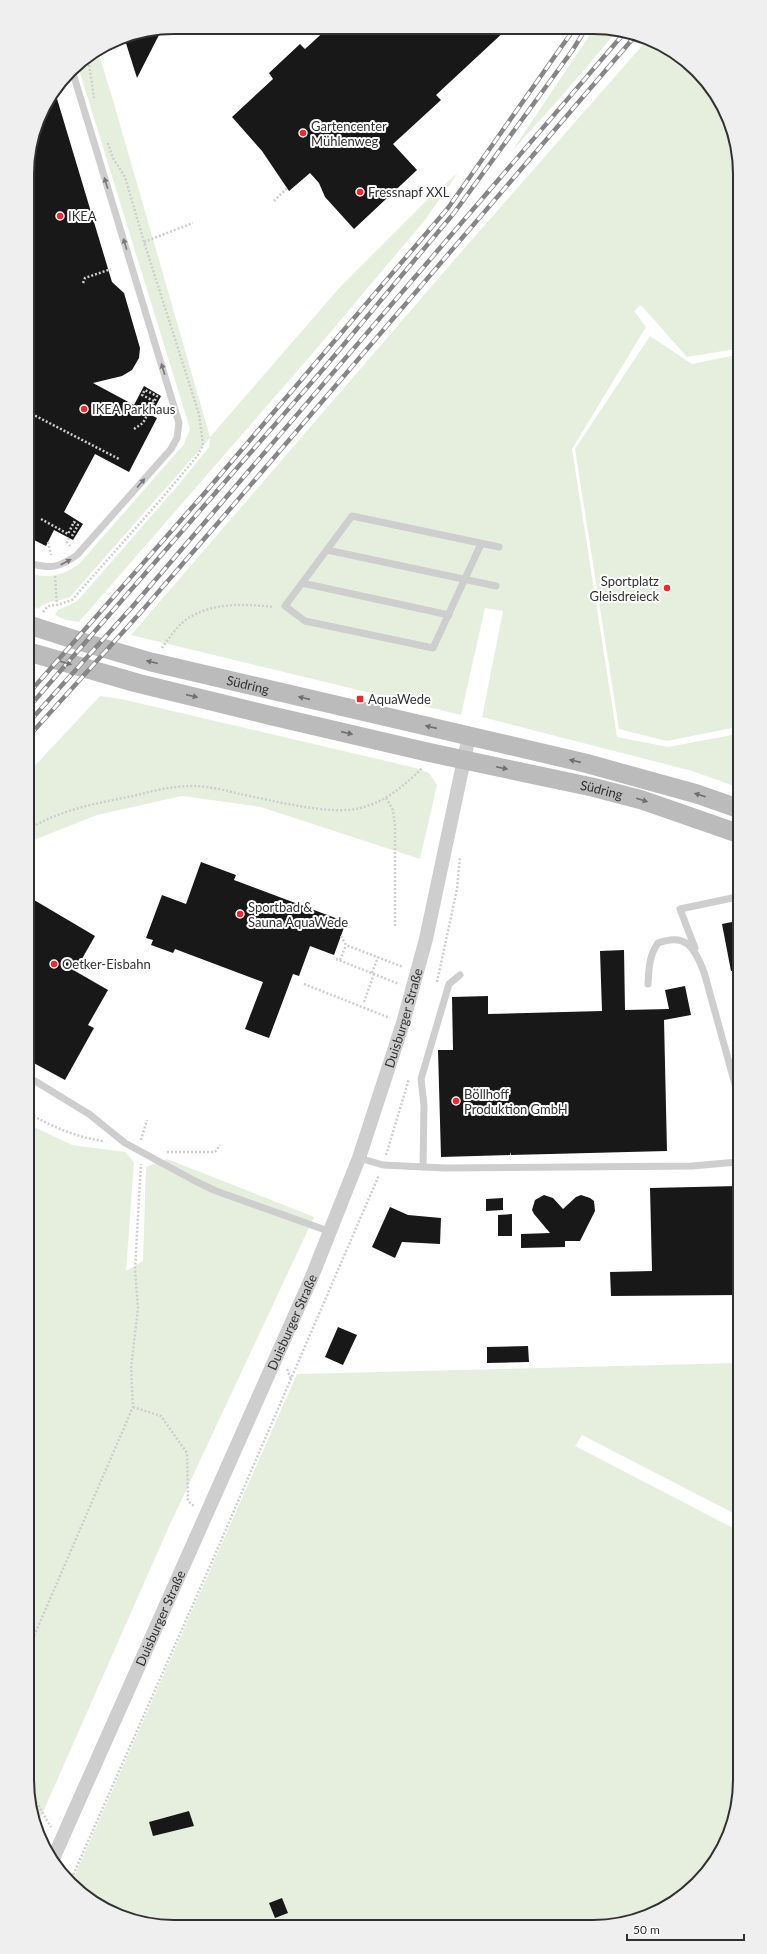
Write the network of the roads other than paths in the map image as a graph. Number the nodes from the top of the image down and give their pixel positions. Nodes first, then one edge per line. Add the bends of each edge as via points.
1 (74, 77) edge
2 (481, 544) junction
3 (499, 547) dead end
4 (327, 550) junction
5 (34, 564) edge
6 (465, 579) junction
7 (302, 583) junction
8 (496, 586) dead end
9 (448, 616) junction
10 (35, 620) edge
11 (34, 653) edge
12 (469, 736) junction
13 (464, 760) junction
14 (733, 807) edge
15 (733, 832) edge
16 (733, 898) edge
17 (696, 952) junction
18 (460, 975) dead end
19 (648, 984) dead end
20 (733, 1077) edge
21 (34, 1080) edge
22 (359, 1158) junction
23 (733, 1162) edge
24 (423, 1167) junction
25 (331, 1232) junction
26 (55, 1853) edge

5 -> 1 lane via 54,567 66,563 77,555 171,449 177,438 179,423
2 - 3 lane
2 - 4 lane via 352,516
2 - 6 lane
4 - 6 lane
4 - 7 lane
6 - 8 lane
6 - 9 lane
7 - 9 lane
7 - 9 lane via 284,606 305,621 433,648
12 -> 10 main road, Südring via 151,662 79,642
11 -> 13 main road, Südring via 137,683
12 - 13 street
14 -> 12 main road, Südring via 592,765
13 -> 15 main road, Südring via 585,785 642,800
13 - 22 street, Duisburger Straße via 413,989
16 - 17 lane via 680,909
17 - 19 lane via 689,944 679,940 658,943 650,959
17 - 20 lane
18 - 24 lane via 448,984 421,1079 424,1105
21 - 25 lane via 89,1114 125,1143 216,1191
22 - 24 lane via 383,1165
22 - 25 street, Duisburger Straße
23 - 24 lane via 692,1166
25 - 26 street, Duisburger Straße

